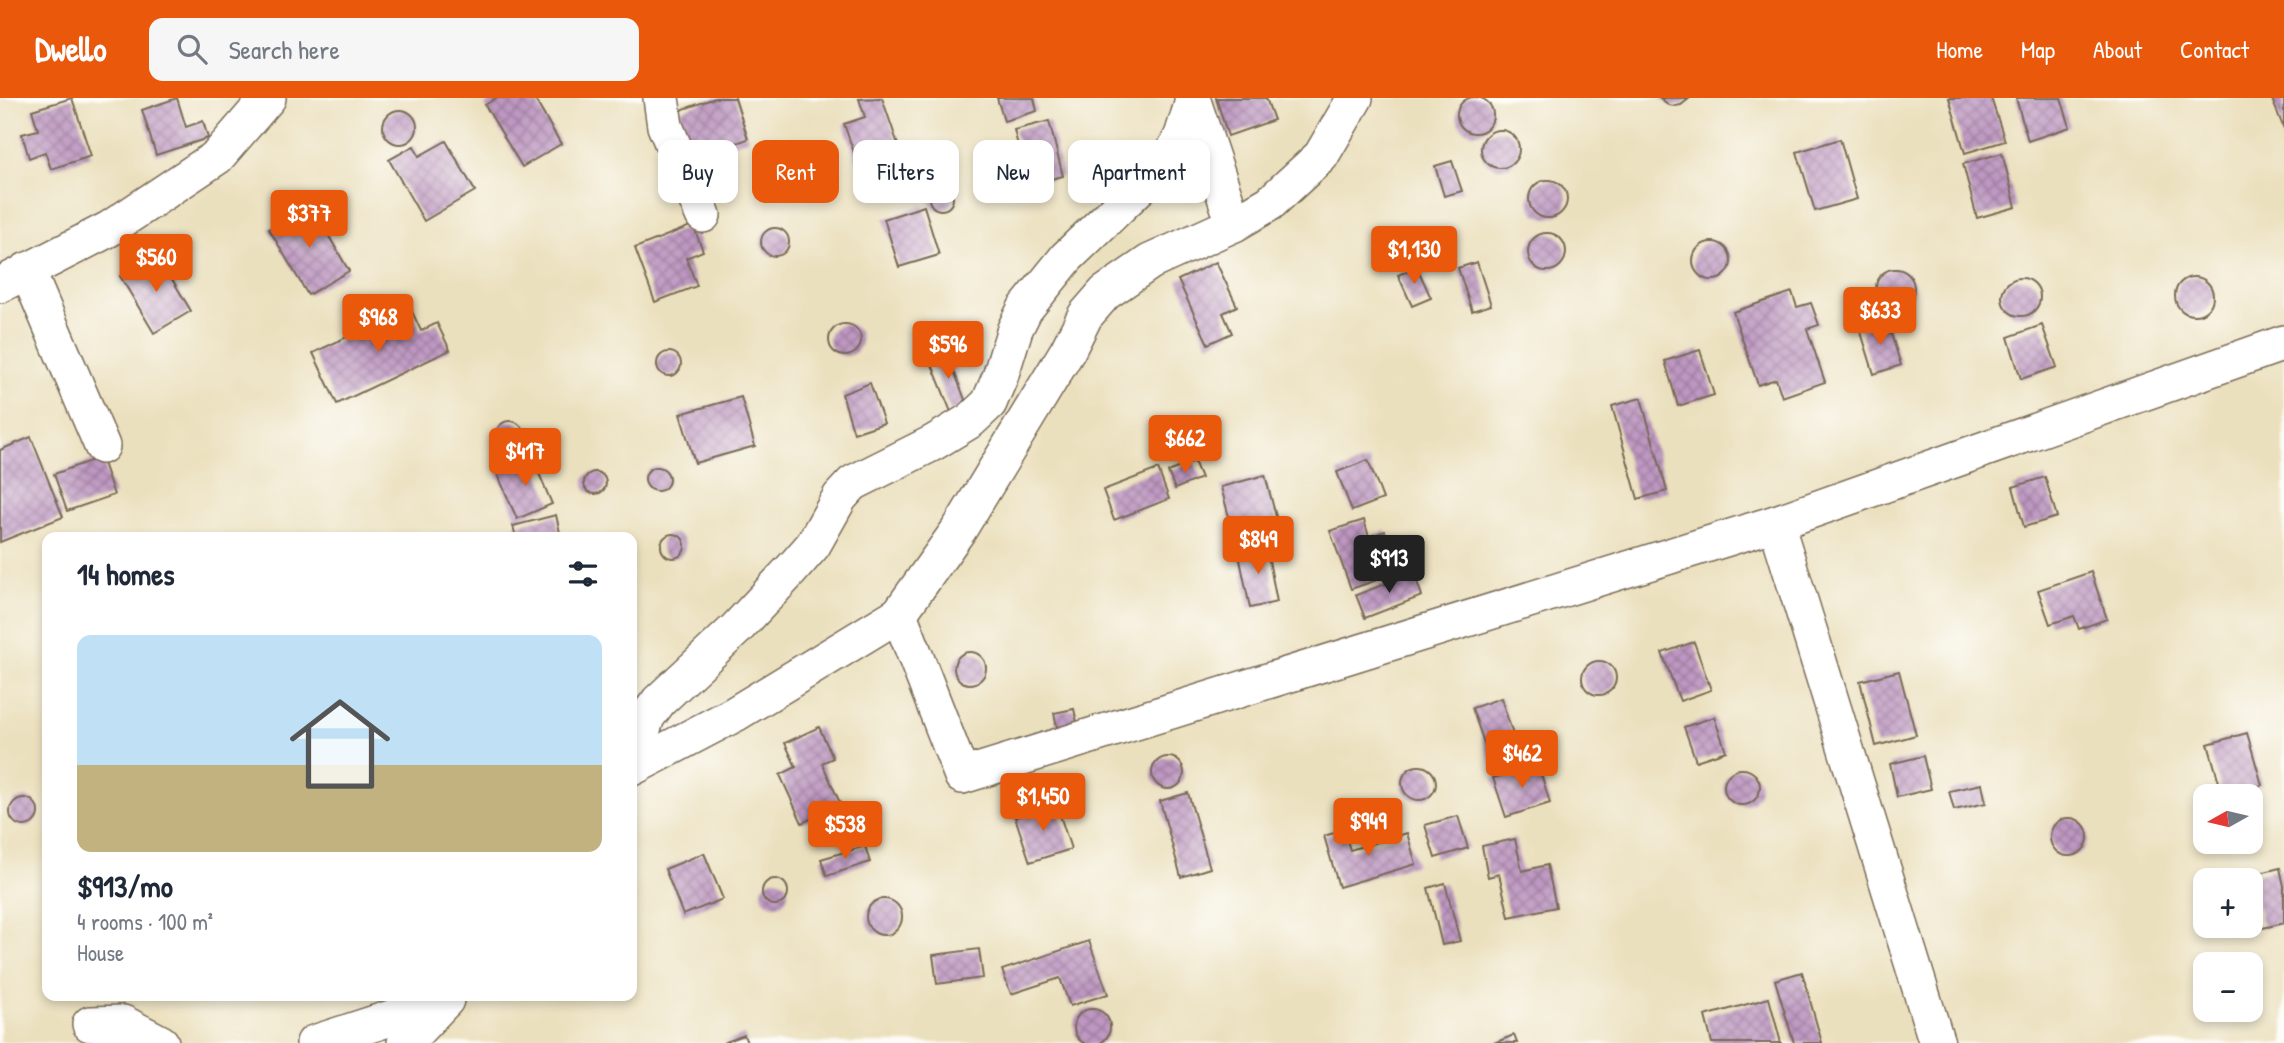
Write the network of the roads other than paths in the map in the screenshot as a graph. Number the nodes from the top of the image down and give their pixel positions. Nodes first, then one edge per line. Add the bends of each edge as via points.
1 (268, 98) edge
2 (661, 98) edge
3 (1355, 98) edge
4 (1192, 99) edge
5 (703, 215) dead end
6 (1234, 224) junction
7 (13, 277) edge
8 (2284, 343) edge
9 (102, 446) dead end
10 (1776, 523) junction
11 (899, 614) junction
12 (637, 746) edge
13 (637, 765) edge
14 (440, 1001) edge
15 (446, 1001) edge
16 (90, 1024) dead end
17 (161, 1043) edge
18 (314, 1043) edge
19 (405, 1043) edge
20 (1937, 1043) edge

1 - 7 street via 217,157 109,229
2 - 5 street via 666,126
3 - 6 street via 1321,156 1270,203
4 - 6 street
4 - 12 street via 1182,136 1170,158 1067,257 1025,309 989,403 933,443 853,483 813,545 737,628 659,701 647,717
6 - 11 street via 1150,262 1105,293 1085,316 960,528
7 - 9 street
8 - 10 street
10 - 11 street via 962,776
10 - 20 street
11 - 13 street via 735,714
14 - 18 street
15 - 19 street
16 - 17 street via 123,1023

